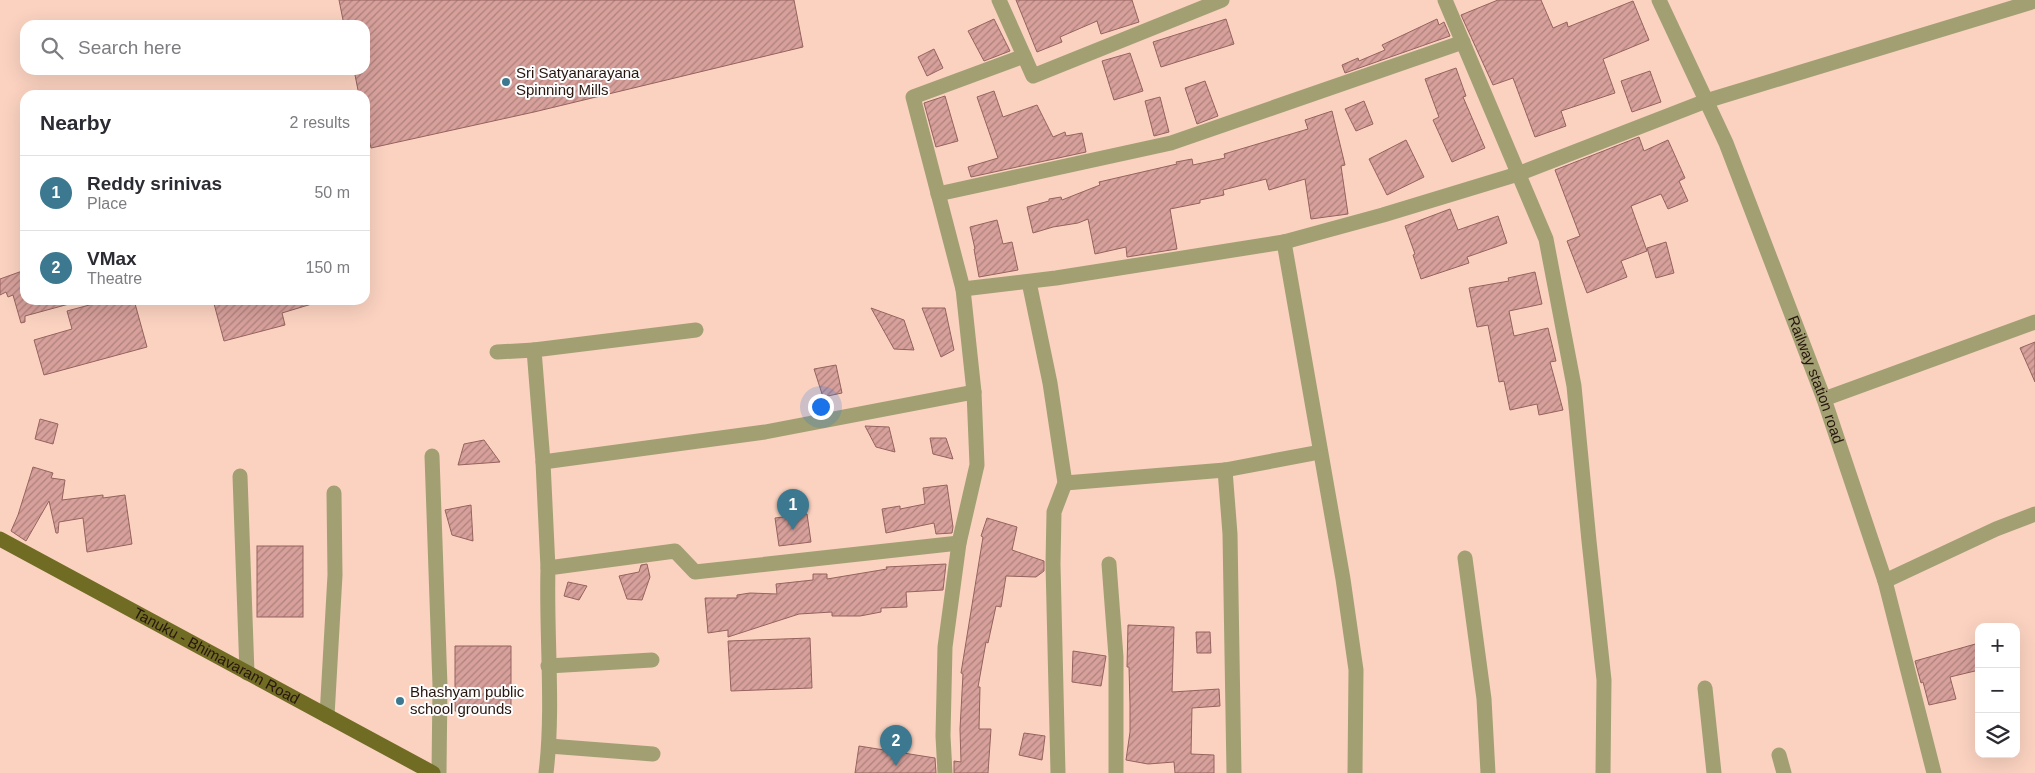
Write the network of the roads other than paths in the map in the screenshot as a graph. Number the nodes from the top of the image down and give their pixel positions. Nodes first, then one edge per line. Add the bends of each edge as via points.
1 (998, 0) edge
2 (1222, 0) edge
3 (1445, 0) edge
4 (1659, 0) edge
5 (2035, 1) edge
6 (1463, 42) junction
7 (1024, 56) junction
8 (1706, 101) junction
9 (1518, 174) junction
10 (938, 194) junction
11 (1284, 242) junction
12 (1029, 282) junction
13 (963, 289) junction
14 (2035, 322) edge
15 (696, 330) dead end
16 (534, 350) junction
17 (497, 352) dead end
18 (974, 392) junction
19 (1824, 399) junction
20 (1320, 452) junction
21 (432, 456) dead end
22 (542, 462) junction
23 (1224, 470) junction
24 (240, 476) dead end
25 (1065, 483) junction
26 (334, 492) dead end
27 (2035, 514) edge
28 (0, 540) edge
29 (959, 544) junction
30 (1465, 558) dead end
31 (1109, 564) dead end
32 (548, 568) junction
33 (1885, 581) junction
34 (652, 660) dead end
35 (548, 666) junction
36 (247, 673) junction
37 (1705, 688) dead end
38 (327, 716) junction
39 (549, 746) junction
40 (653, 754) dead end
41 (1779, 755) dead end
42 (433, 773) edge
43 (438, 773) edge
44 (546, 773) edge
45 (945, 773) edge
46 (1059, 773) edge
47 (1116, 773) edge
48 (1234, 773) edge
49 (1356, 773) edge
50 (1488, 773) edge
51 (1603, 773) edge
52 (1714, 773) edge
53 (1784, 773) edge
54 (1934, 773) edge

1 - 7 street
2 - 7 street via 1034,76
3 - 6 street
4 - 8 street, Railway station road
5 - 8 street
6 - 9 street
6 - 10 street via 1171,143
7 - 10 street via 913,97
8 - 9 street
8 - 19 street, Railway station road via 1726,143
9 - 11 street
9 - 51 street via 1546,240 1574,386 1604,680
10 - 13 street
11 - 12 street
11 - 20 street
12 - 13 street
12 - 25 street via 1050,384
13 - 18 street
14 - 19 street
15 - 16 street
16 - 17 street
16 - 22 street
18 - 22 street via 765,432
18 - 29 street via 977,465
19 - 33 street, Railway station road
20 - 23 street
20 - 49 street via 1356,670
21 - 43 street via 440,686
22 - 32 street
23 - 25 street
23 - 48 street via 1230,534
24 - 36 street
25 - 46 street via 1054,512
26 - 38 street via 335,575
27 - 33 street
28 - 36 main road, Tanuku - Bhimavaram Road
29 - 32 street via 694,572 674,551
29 - 45 street via 945,647
30 - 50 street via 1484,699
31 - 47 street via 1116,657
32 - 35 street
33 - 54 street, Railway station road
34 - 35 street
35 - 39 street
36 - 38 main road, Tanuku - Bhimavaram Road
37 - 52 street
38 - 42 main road, Tanuku - Bhimavaram Road
39 - 40 street
39 - 44 street
41 - 53 street

